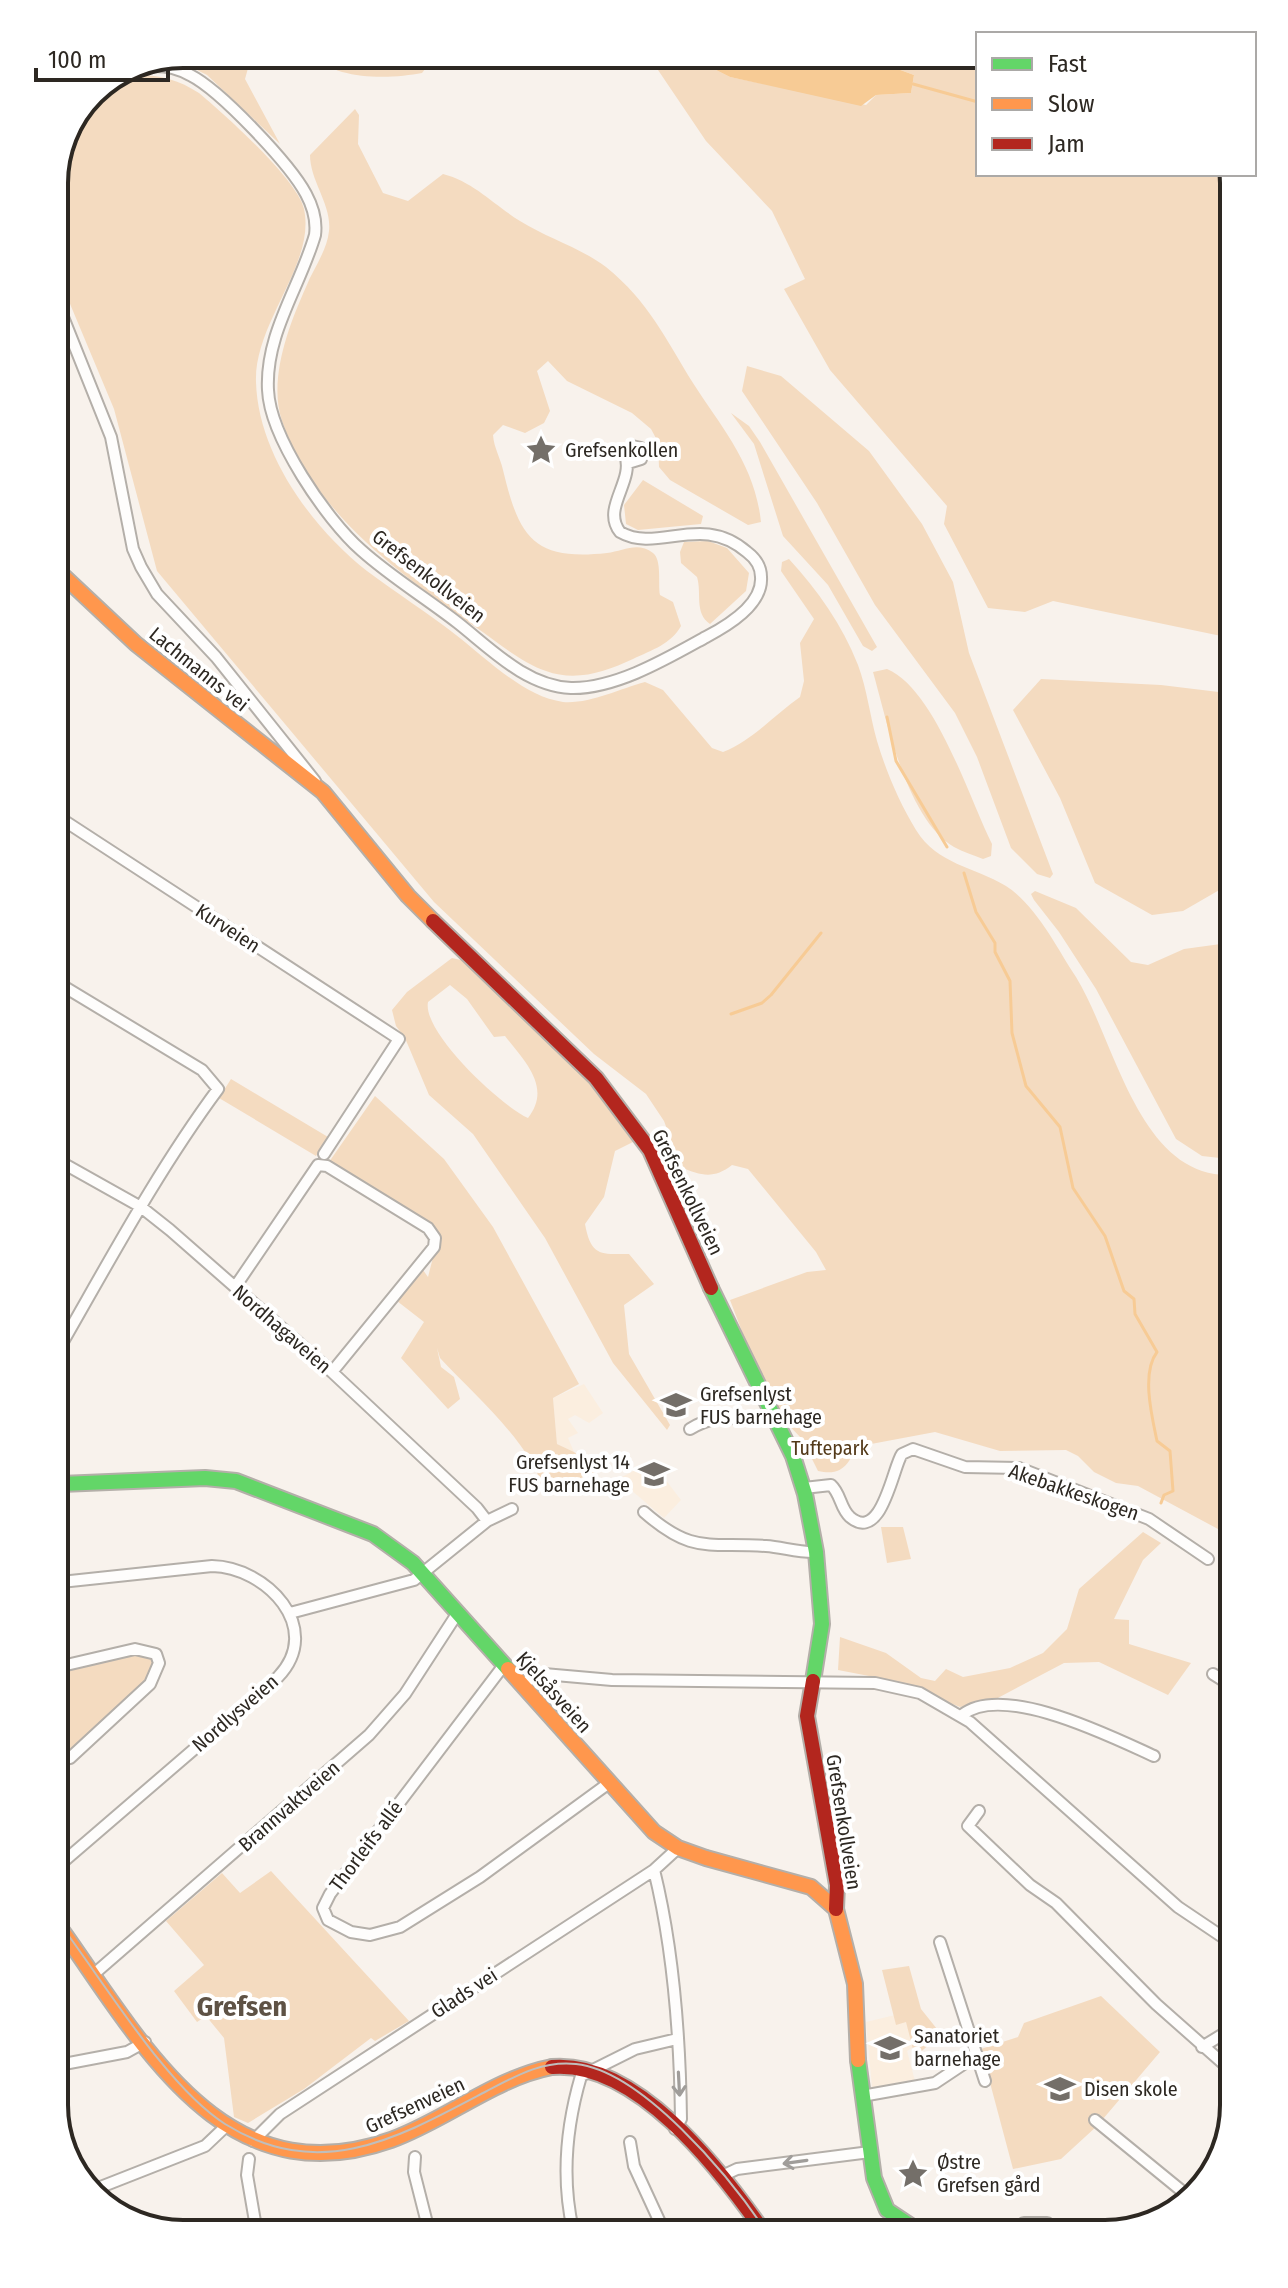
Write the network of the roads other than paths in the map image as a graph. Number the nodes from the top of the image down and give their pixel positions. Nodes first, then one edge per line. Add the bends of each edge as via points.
1 (171, 69) edge
2 (68, 330) edge
3 (628, 463) junction
4 (68, 580) edge
5 (300, 770) junction
6 (323, 792) joint
7 (68, 823) edge
8 (68, 989) edge
9 (324, 1154) dead end
10 (68, 1166) edge
11 (141, 1207) junction
12 (235, 1287) junction
13 (68, 1333) edge
14 (332, 1372) junction
15 (772, 1414) junction
16 (690, 1429) dead end
17 (68, 1484) edge
18 (804, 1488) junction
19 (512, 1509) dead end
20 (644, 1512) dead end
21 (487, 1521) junction
22 (816, 1552) junction
23 (1208, 1559) dead end
24 (423, 1574) junction
25 (68, 1581) edge
26 (290, 1613) junction
27 (457, 1614) junction
28 (68, 1665) edge
29 (504, 1665) junction
30 (1213, 1674) dead end
31 (1220, 1678) edge
32 (812, 1682) junction
33 (520, 1684) junction
34 (962, 1715) junction
35 (1154, 1756) dead end
36 (68, 1758) edge
37 (609, 1783) junction
38 (979, 1811) dead end
39 (678, 1848) junction
40 (68, 1858) edge
41 (654, 1870) junction
42 (836, 1909) junction
43 (1220, 1935) edge
44 (940, 1942) dead end
45 (69, 1951) edge
46 (94, 1974) junction
47 (1220, 2036) edge
48 (677, 2039) junction
49 (145, 2042) junction
50 (1202, 2047) junction
51 (977, 2055) junction
52 (1220, 2062) edge
53 (68, 2063) edge
54 (595, 2070) junction
55 (985, 2081) dead end
56 (862, 2096) junction
57 (1095, 2120) dead end
58 (225, 2127) junction
59 (675, 2129) junction
60 (253, 2141) junction
61 (630, 2142) dead end
62 (870, 2152) junction
63 (415, 2157) dead end
64 (249, 2159) dead end
65 (722, 2176) junction
66 (102, 2186) edge
67 (1181, 2190) edge
68 (255, 2220) edge
69 (426, 2220) edge
70 (572, 2220) edge
71 (659, 2220) edge
72 (755, 2220) edge
73 (898, 2220) edge

1 - 3 street, Grefsenkollveien via 211,89 291,172 309,199 315,235 274,341 270,407 290,456 359,548 518,670 551,685 601,684 731,622 749,606 761,583 752,556 725,538 698,533 639,538 620,532 614,515
2 - 5 street via 111,437 141,567 157,594 223,665
3 - 3 street, Grefsenkollveien via 627,448 637,446 643,453 636,463
4 - 5 street, Lachmanns vei via 136,644
5 - 6 street, Lachmanns vei
6 - 15 street, Grefsenkollveien via 408,896 587,1069 634,1127 657,1163
7 - 9 street, Kurveien via 399,1039
8 - 11 street via 202,1070 218,1089
10 - 11 street, Nordhagaveien
11 - 12 street, Nordhagaveien
11 - 13 street
12 - 14 street, Nordhagaveien
12 - 14 street via 318,1165 428,1228 435,1238 432,1250
14 - 21 street, Nordhagaveien
15 - 16 street via 716,1417
15 - 18 street, Grefsenkollveien
17 - 24 street, Kjelsåsveien via 236,1481 382,1538
18 - 22 street, Grefsenkollveien
18 - 23 street, Akebakkeskogen via 831,1485 853,1519 869,1520 881,1508 898,1458 913,1449 965,1467 1019,1468 1149,1519
19 - 21 street
20 - 22 street via 676,1537 702,1546
21 - 24 street
22 - 32 street, Grefsenkollveien via 822,1624
24 - 26 street
24 - 27 street, Kjelsåsveien
25 - 26 street via 230,1568 262,1581
26 - 40 street, Nordlysveien via 294,1641 284,1670
27 - 29 street, Kjelsåsveien
27 - 46 street, Brannvaktveien via 405,1694 369,1735
28 - 36 street via 135,1649 156,1654 158,1672
29 - 33 street, Kjelsåsveien
29 - 37 street, Thorleifs allé via 330,1894 323,1908 328,1920 370,1935 410,1922
30 - 31 street
32 - 33 street via 544,1674
32 - 34 street via 899,1687
32 - 42 street, Grefsenkollveien via 807,1716 837,1885
33 - 37 street, Kjelsåsveien
34 - 35 street via 992,1704 1067,1717
34 - 43 street via 1178,1907
37 - 39 street, Kjelsåsveien via 639,1818
38 - 50 street via 968,1826 978,1838 1056,1903
39 - 41 street, Glads vei
39 - 42 street, Kjelsåsveien via 811,1887
41 - 48 street via 670,1943
41 - 60 street, Glads vei via 280,2114
42 - 56 street via 855,1984
44 - 51 street
45 - 46 street, Grefsenveien
46 - 49 street, Grefsenveien
47 - 50 street
48 - 54 street via 635,2049
48 -> 59 street via 681,2119
49 - 53 street via 127,2052
49 - 58 street, Grefsenveien via 186,2095
50 - 52 street
51 - 55 street
51 - 56 street via 935,2083
54 - 59 street, Grefsenveien via 627,2086
54 - 60 street, Grefsenveien via 536,2070 405,2136 357,2152 306,2154
54 - 70 street via 581,2076 567,2132
56 - 62 street
57 - 67 street
58 - 60 street, Grefsenveien
58 - 66 street via 205,2146
59 - 65 street, Grefsenveien
61 - 71 street via 634,2166
62 -> 65 street via 731,2170
62 - 73 street via 876,2187
63 - 69 street
64 - 68 street
65 - 72 street, Grefsenveien

